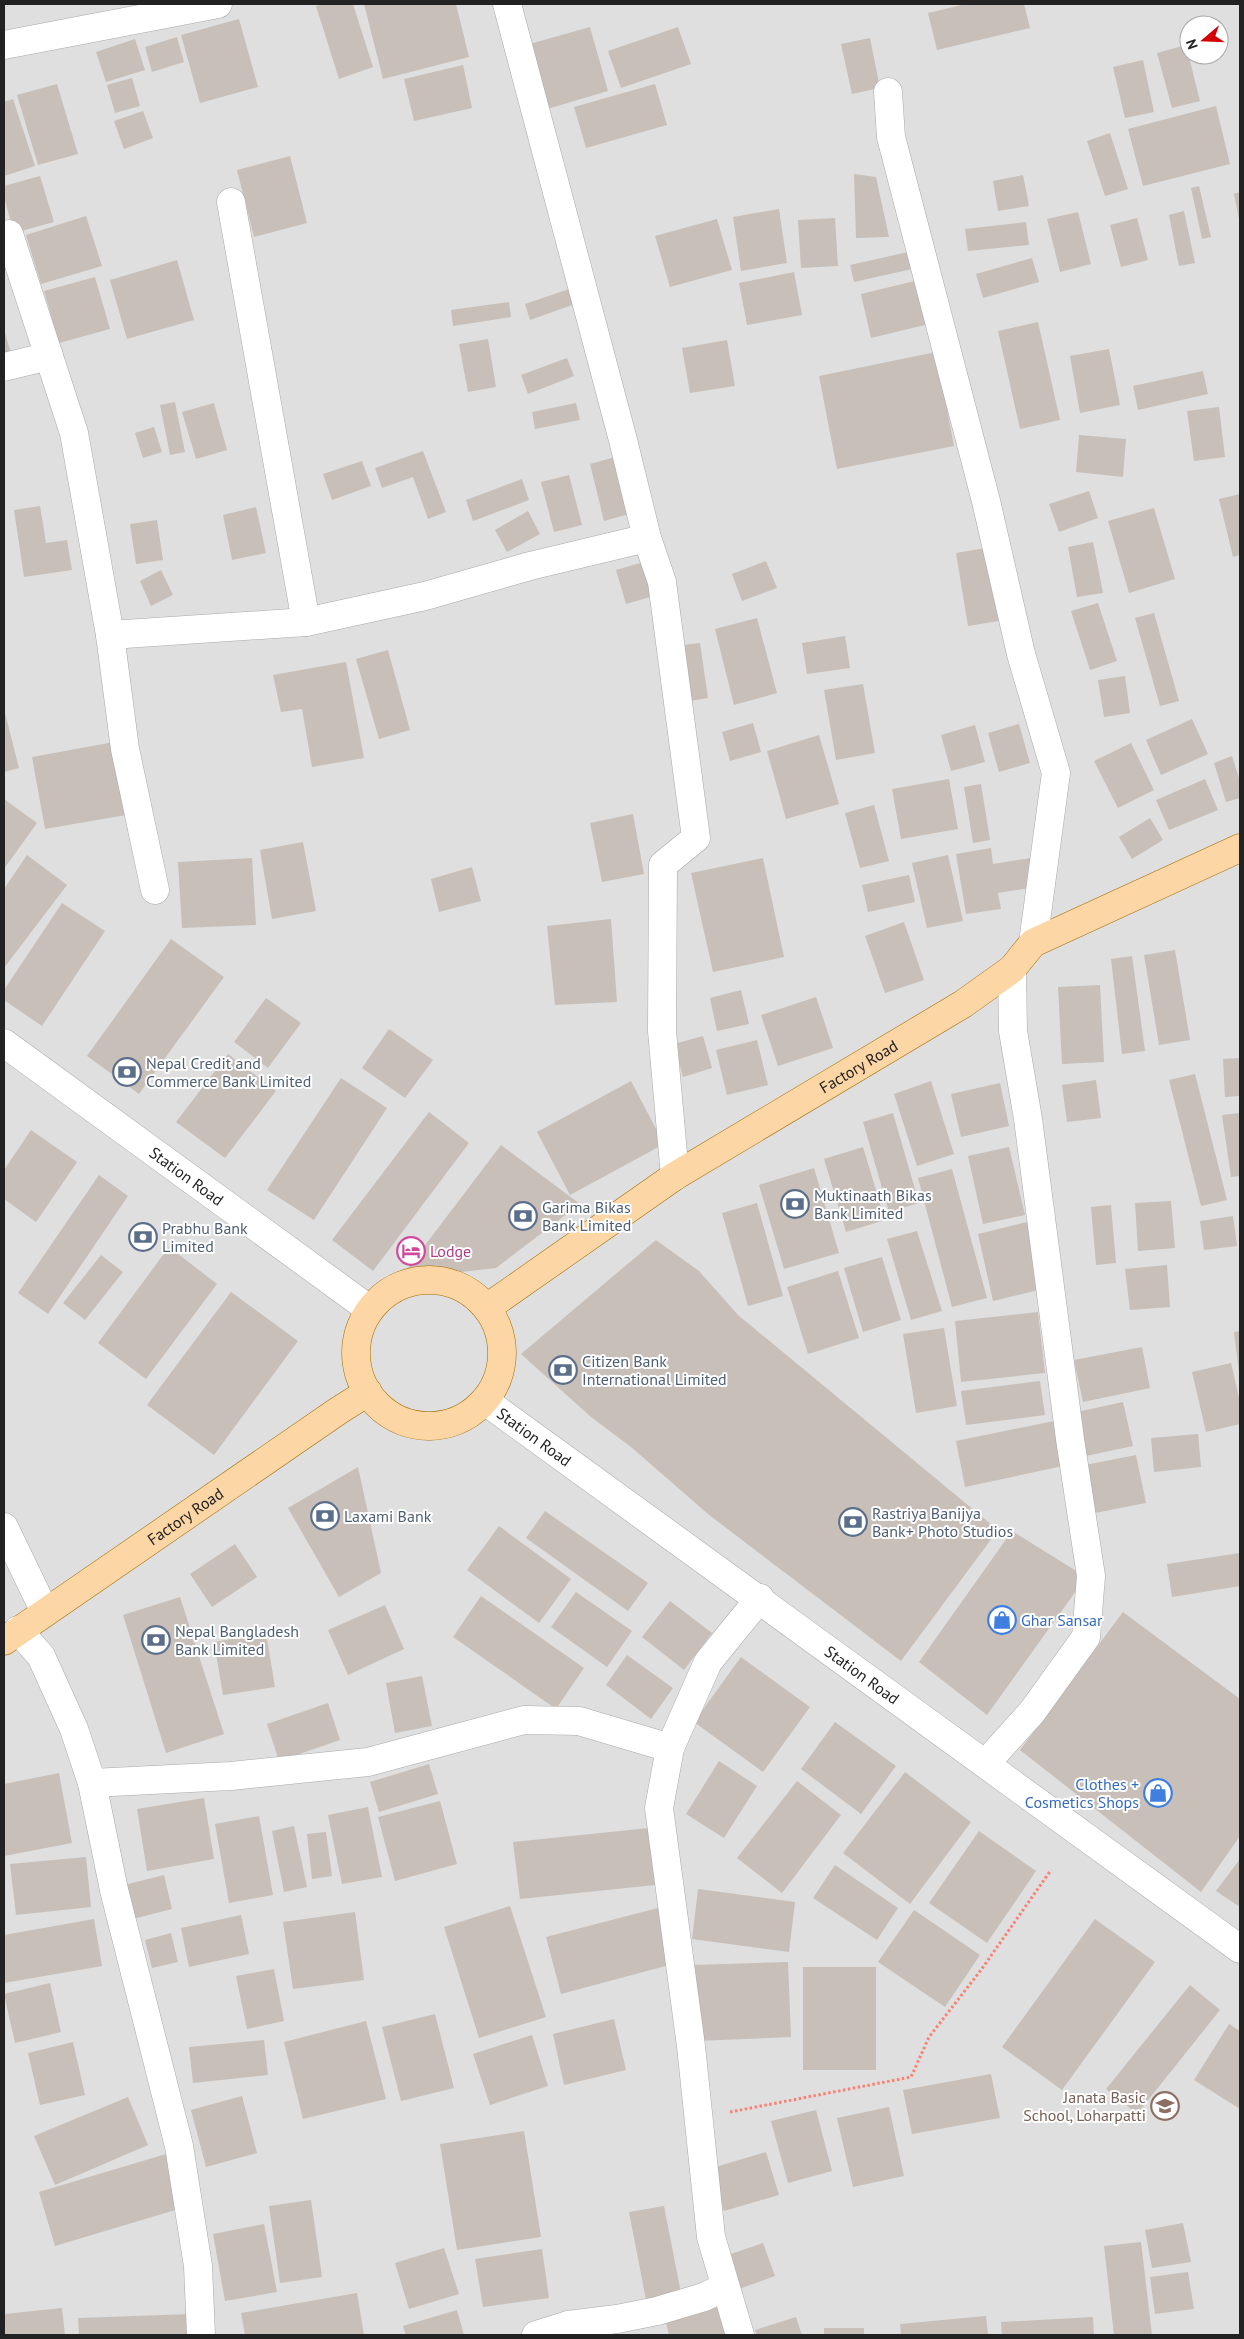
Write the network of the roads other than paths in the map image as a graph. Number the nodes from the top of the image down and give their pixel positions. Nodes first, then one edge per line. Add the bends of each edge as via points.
1 (218, 4) edge
2 (507, 4) edge
3 (4, 45) edge
4 (888, 92) dead end
5 (231, 202) dead end
6 (9, 234) dead end
7 (49, 356) junction
8 (4, 367) edge
9 (647, 538) junction
10 (306, 622) junction
11 (110, 635) junction
12 (1240, 848) edge
13 (155, 890) dead end
14 (1033, 943) junction
15 (1012, 969) junction
16 (4, 1043) edge
17 (675, 1176) junction
18 (488, 1307) junction
19 (369, 1310) junction
20 (368, 1392) junction
21 (486, 1401) junction
22 (4, 1527) edge
23 (760, 1598) junction
24 (46, 1612) junction
25 (11, 1636) edge
26 (670, 1748) junction
27 (986, 1762) junction
28 (92, 1783) junction
29 (1240, 1949) edge
30 (725, 2287) junction
31 (201, 2335) edge
32 (536, 2335) edge
33 (740, 2335) edge

1 - 3 street
2 - 9 street
4 - 14 street via 891,137 986,501 1021,654 1056,773
5 - 10 street
6 - 7 street
7 - 8 street
7 - 11 street via 74,433
9 - 10 street via 424,596
9 - 17 street via 662,582 696,838 663,865 662,1030
10 - 11 street
11 - 13 street via 125,748
12 - 14 main road, Factory Road
14 - 15 main road, Factory Road
15 - 17 main road, Factory Road via 963,1004
15 - 27 street via 1013,1031 1091,1576 1086,1637 1032,1712
16 - 19 street, Station Road
17 - 18 main road, Factory Road
18 - 19 main road via 464,1288 428,1279 405,1283 385,1293
18 - 21 main road via 499,1330 503,1354 498,1379
19 - 20 main road via 358,1332 356,1357 361,1382
20 - 21 main road via 375,1403 394,1418 418,1426 443,1426 467,1417
20 - 24 main road, Factory Road
21 - 23 street, Station Road
22 - 24 street
23 - 26 street via 708,1662
23 - 27 street, Station Road
24 - 25 main road, Factory Road
25 - 28 street via 41,1656 74,1729
26 - 28 street via 579,1721 524,1720 368,1762 231,1776
26 - 30 street via 659,1808 699,2117 711,2237
27 - 29 street, Station Road
28 - 31 street via 114,1890 179,2146 198,2266
30 - 32 street via 657,2311 568,2325
30 - 33 street

